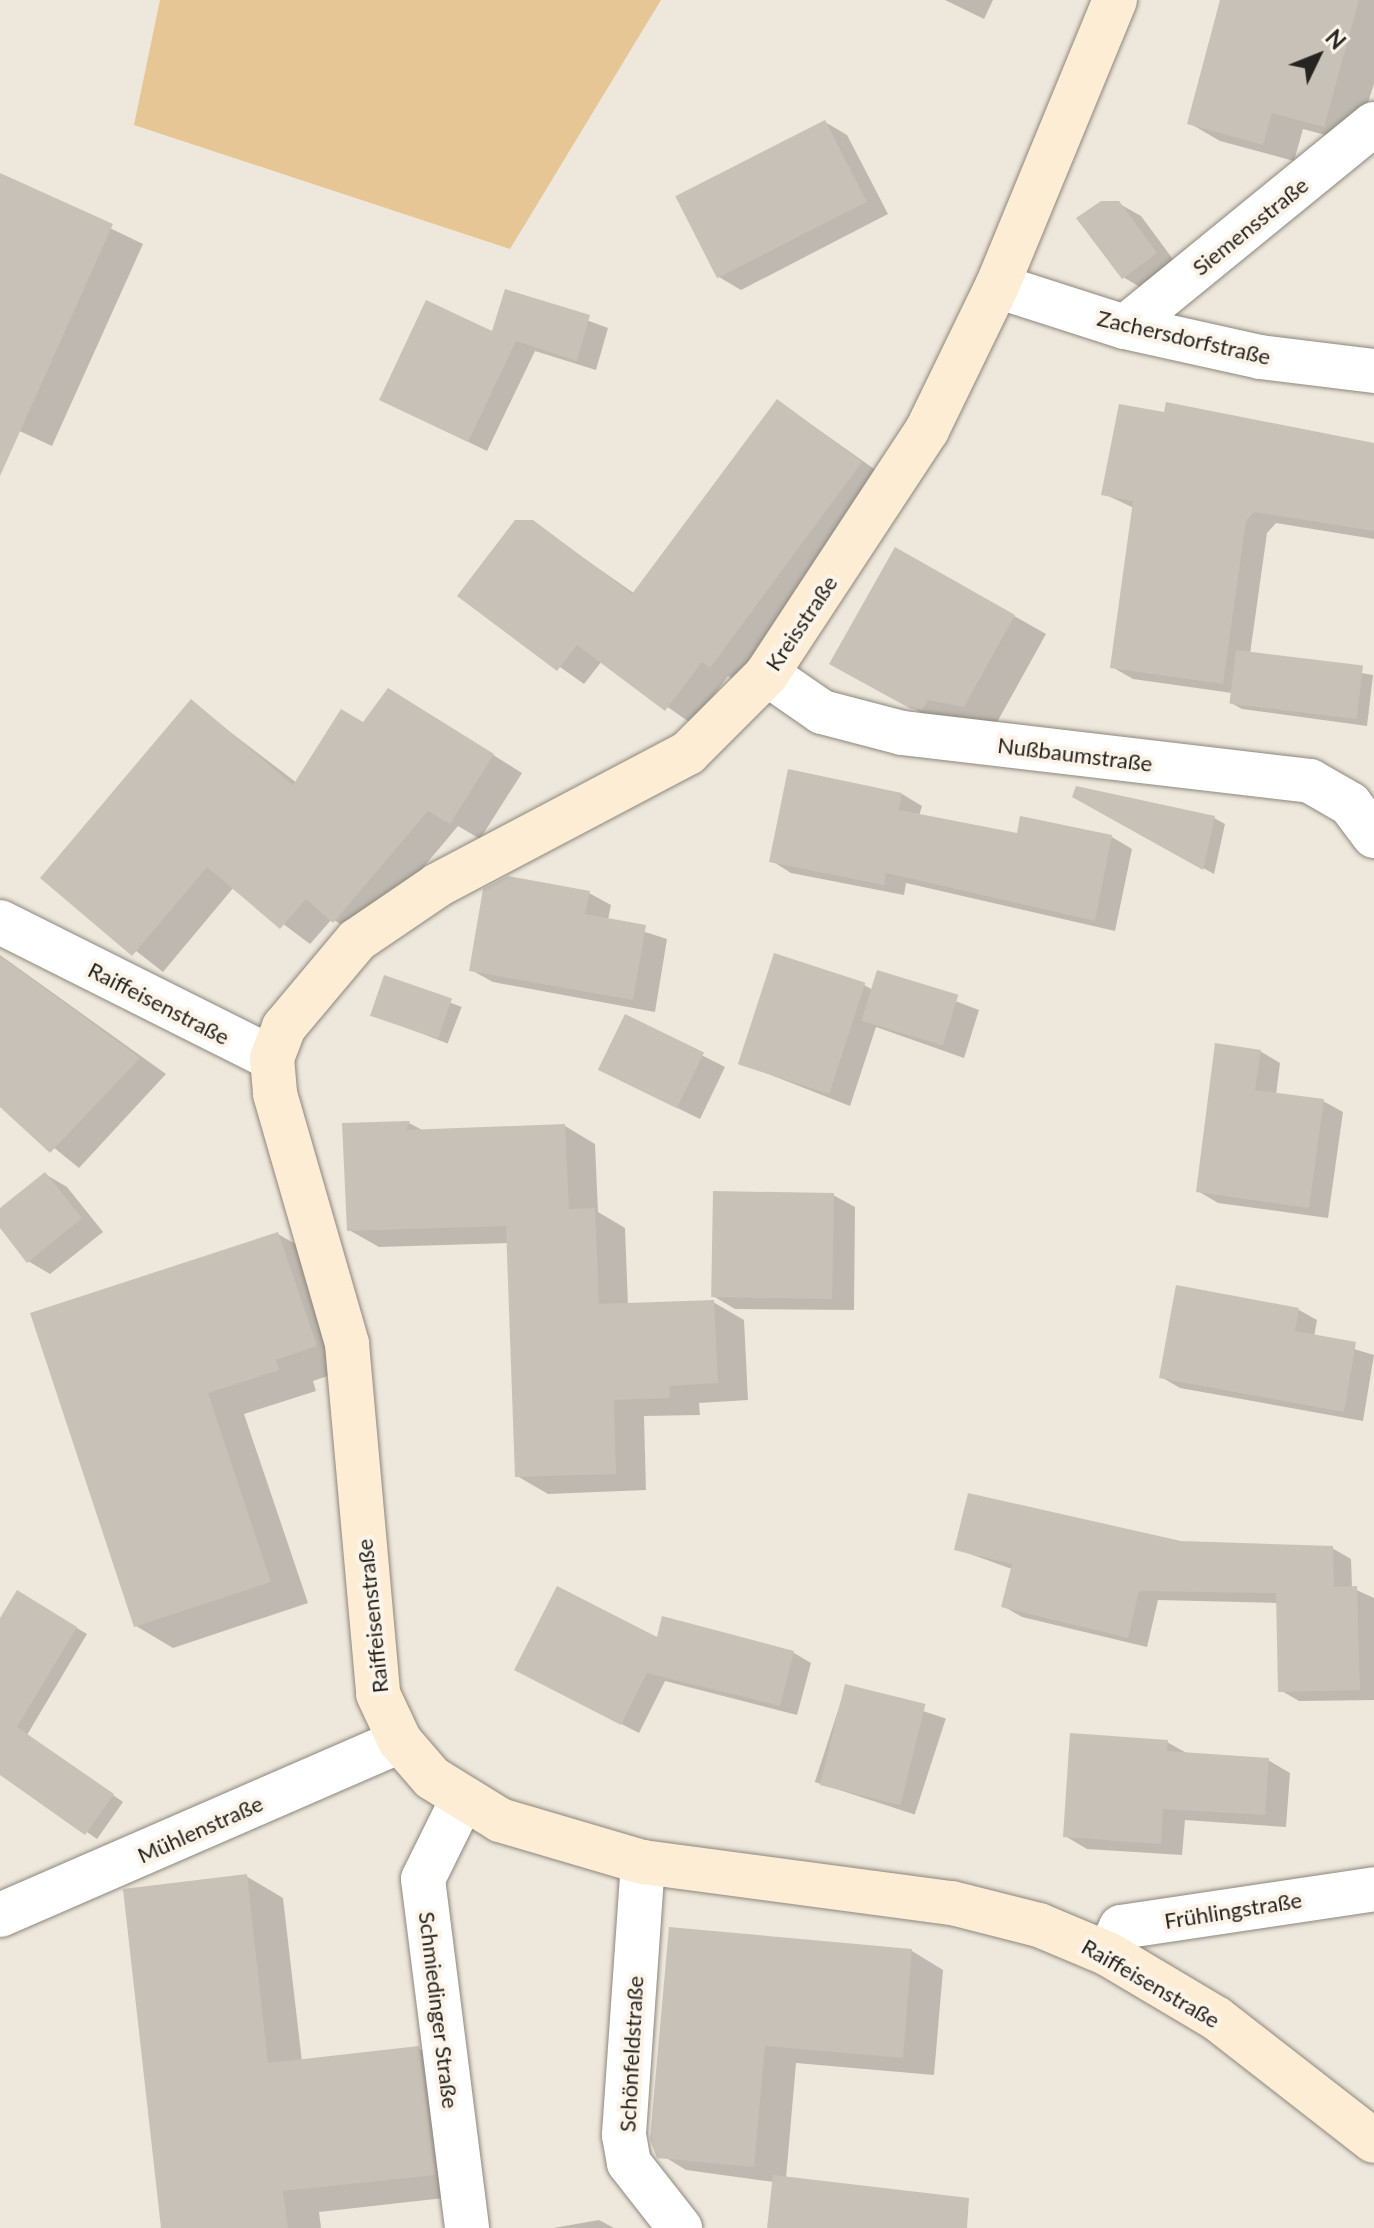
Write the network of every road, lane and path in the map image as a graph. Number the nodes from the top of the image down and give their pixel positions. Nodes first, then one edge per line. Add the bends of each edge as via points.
1 (1115, 0) edge
2 (1374, 124) edge
3 (997, 286) junction
4 (1125, 327) junction
5 (1374, 371) edge
6 (767, 674) junction
7 (1374, 836) edge
8 (0, 922) edge
9 (272, 1058) junction
10 (400, 1741) junction
11 (462, 1800) junction
12 (643, 1862) junction
13 (1374, 1889) edge
14 (0, 1915) edge
15 (1108, 1954) junction
16 (1374, 2141) edge
17 (467, 2228) edge
18 (680, 2228) edge

1 - 3 street, Kreisstraße
2 - 4 street, Siemensstraße
3 - 4 street, Zachersdorfstraße
3 - 6 street, Kreisstraße via 919,443
4 - 5 street, Zachersdorfstraße via 1260,357
6 - 7 street, Nußbaumstraße via 822,712 902,733 1310,781 1350,804
6 - 9 street, Kreisstraße via 688,753 438,885 357,940 299,1003
8 - 9 street, Raiffeisenstraße
9 - 10 street, Raiffeisenstraße via 283,1132 343,1321 378,1694
10 - 11 street, Raiffeisenstraße
10 - 14 street, Mühlenstraße
11 - 12 street, Raiffeisenstraße via 500,1820
11 - 17 street, Schmiedinger Straße via 423,1879
12 - 15 street, Raiffeisenstraße via 952,1903 1039,1925
12 - 18 street, Schönfeldstraße via 624,2135 629,2163
13 - 15 street, Frühlingstraße via 1121,1927
15 - 16 street, Raiffeisenstraße via 1216,2018

